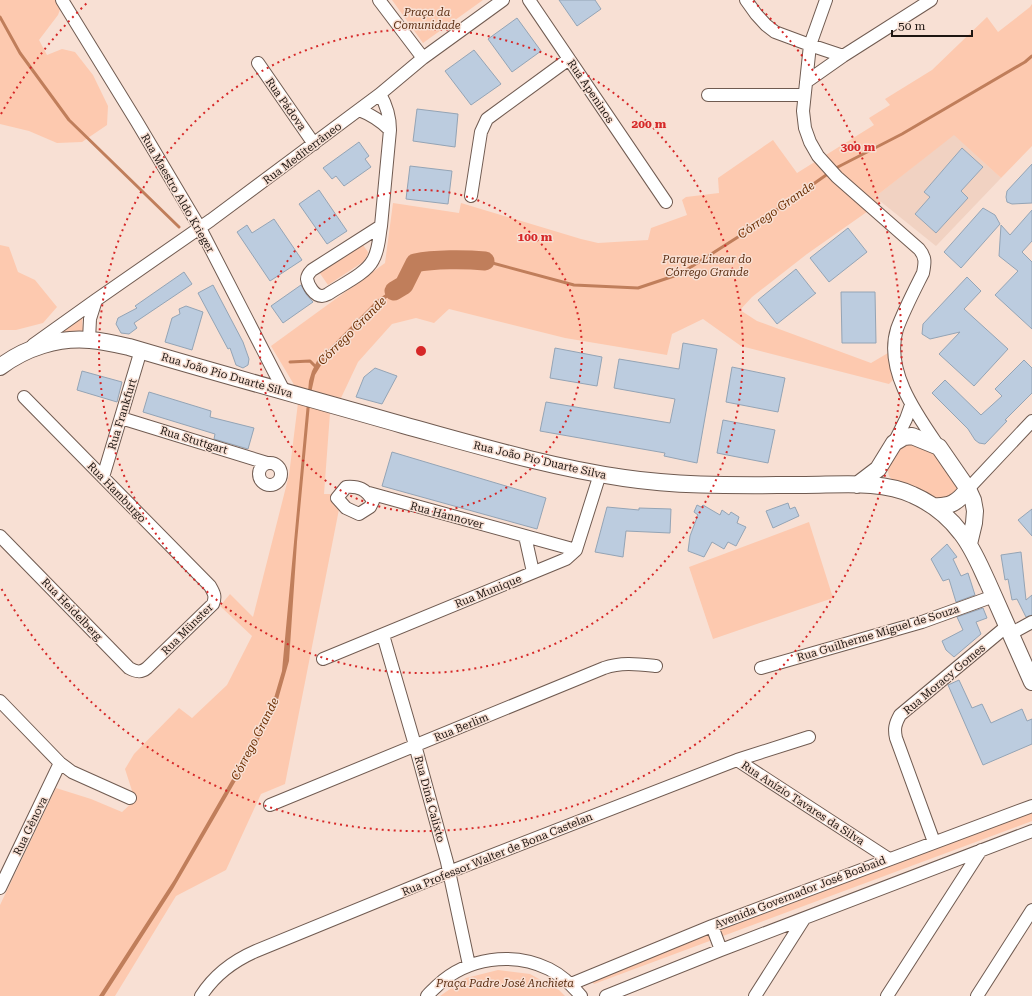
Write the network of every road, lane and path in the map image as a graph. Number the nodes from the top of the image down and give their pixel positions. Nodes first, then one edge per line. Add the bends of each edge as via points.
1 (62, 0) edge
2 (379, 0) edge
3 (503, 0) edge
4 (529, 0) edge
5 (746, 0) edge
6 (826, 0) edge
7 (931, 0) edge
8 (810, 45) junction
9 (843, 56) junction
10 (423, 58) junction
11 (569, 59) junction
12 (258, 63) dead end
13 (806, 82) junction
14 (380, 94) junction
15 (804, 94) junction
16 (708, 95) dead end
17 (359, 110) junction
18 (390, 130) junction
19 (314, 144) junction
20 (471, 196) dead end
21 (666, 202) dead end
22 (381, 226) junction
23 (200, 228) junction
24 (96, 300) junction
25 (90, 340) junction
26 (141, 350) junction
27 (25, 351) junction
28 (0, 367) edge
29 (284, 391) junction
30 (24, 397) dead end
31 (911, 405) junction
32 (121, 418) junction
33 (1032, 421) edge
34 (894, 443) junction
35 (939, 447) junction
36 (884, 461) junction
37 (267, 463) dead end
38 (600, 474) junction
39 (102, 477) junction
40 (857, 485) junction
41 (894, 488) junction
42 (968, 489) junction
43 (369, 493) dead end
44 (933, 506) junction
45 (0, 536) edge
46 (525, 536) junction
47 (969, 544) junction
48 (576, 550) junction
49 (534, 572) junction
50 (210, 586) joint
51 (994, 596) junction
52 (1032, 622) edge
53 (1008, 630) junction
54 (382, 635) junction
55 (323, 659) dead end
56 (656, 666) dead end
57 (147, 668) joint
58 (761, 668) dead end
59 (1032, 682) edge
60 (0, 701) edge
61 (809, 737) dead end
62 (415, 745) junction
63 (737, 760) junction
64 (60, 763) junction
65 (130, 798) dead end
66 (270, 806) dead end
67 (1032, 806) edge
68 (1032, 831) edge
69 (934, 842) junction
70 (981, 850) junction
71 (889, 858) junction
72 (449, 872) junction
73 (0, 888) edge
74 (1032, 910) edge
75 (804, 919) junction
76 (712, 926) junction
77 (721, 950) junction
78 (469, 965) junction
79 (571, 984) junction
80 (201, 996) edge
81 (427, 996) edge
82 (581, 996) edge
83 (606, 996) edge
84 (755, 996) edge
85 (887, 996) edge
86 (977, 996) edge

1 - 23 street, Rua Maestro Aldo Krieger
2 - 10 street
3 - 10 street, Rua Mediterrâneo
4 - 11 street, Rua Apeninos
5 - 8 street via 766,25 776,32
6 - 8 street
7 - 9 street
8 - 9 street
8 - 13 street
9 - 13 street
10 - 14 street, Rua Mediterrâneo
11 - 20 street via 487,119 481,132
11 - 21 street, Rua Apeninos
12 - 19 street, Rua Pádova
13 - 15 street
14 - 17 street, Rua Mediterrâneo
14 - 18 street via 387,105
15 - 16 street
15 - 31 street via 805,128 818,156 837,177 924,255 923,273 897,330 894,350 897,369
17 - 18 street via 371,115
17 - 19 street, Rua Mediterrâneo
18 - 22 street
19 - 23 street, Rua Mediterrâneo
22 - 22 street via 312,270 307,278 311,289 322,296 328,294 366,269 374,260
23 - 24 street, Rua Mediterrâneo
23 - 29 street, Rua Maestro Aldo Krieger
24 - 25 street via 90,319
24 - 27 street, Rua Mediterrâneo
25 - 26 main road, Rua João Pio Duarte Silva
25 - 27 main road, Rua João Pio Duarte Silva via 63,340
26 - 29 main road, Rua João Pio Duarte Silva
26 - 32 street, Rua Frankfurt
27 - 28 main road, Rua João Pio Duarte Silva
29 - 38 main road, Rua João Pio Duarte Silva via 498,451
30 - 39 street, Rua Hamburgo
31 - 34 street
31 - 35 street
32 - 37 street, Rua Stuttgart
32 - 39 street, Rua Frankfurt
33 - 42 street
34 - 35 main road via 912,436
34 - 36 main road
35 - 42 main road
36 - 40 main road
36 - 41 main road via 883,472
38 - 40 main road, Rua João Pio Duarte Silva via 683,483
38 - 48 street
39 - 50 street, Rua Hamburgo
40 - 41 main road, Rua João Pio Duarte Silva
41 - 44 main road, Rua João Pio Duarte Silva
42 - 44 main road via 955,503 945,507
42 - 47 main road via 975,511
43 - 46 street, Rua Hannover
44 - 47 main road, Rua João Pio Duarte Silva via 952,522
45 - 57 street, Rua Heidelberg via 129,668 143,671
46 - 48 street, Rua Hannover
46 - 49 street
47 - 51 main road, Rua João Pio Duarte Silva
48 - 49 street, Rua Munique via 566,559
49 - 54 street, Rua Munique
50 - 57 street, Rua Münster via 215,598 213,604
51 - 53 main road, Rua João Pio Duarte Silva
51 - 58 street, Rua Guilherme Miguel de Souza via 922,622
52 - 53 street, Rua Moracy Gomes
53 - 59 main road, Rua João Pio Duarte Silva
53 - 69 street, Rua Moracy Gomes via 900,716 895,723 896,738
54 - 55 street, Rua Munique
54 - 62 street, Rua Diná Calixto
56 - 62 street, Rua Berlim via 614,664
60 - 64 street
61 - 63 street, Rua Professor Walter de Bona Castelan
62 - 66 street, Rua Berlim
62 - 72 street, Rua Diná Calixto
63 - 71 street, Rua Anízio Tavares da Silva
63 - 72 street, Rua Professor Walter de Bona Castelan
64 - 65 street via 72,772
64 - 73 street, Rua Gênova
67 - 69 street, Avenida Governador José Boabaid
68 - 70 street
69 - 71 street, Avenida Governador José Boabaid
70 - 75 street
70 - 85 street
71 - 76 street, Avenida Governador José Boabaid
72 - 78 street, Rua Diná Calixto
72 - 80 street, Rua Professor Walter de Bona Castelan via 256,950 221,972
74 - 86 street
75 - 77 street
75 - 84 street
76 - 77 street
76 - 79 street, Avenida Governador José Boabaid
77 - 83 street
78 - 79 street via 496,959 523,960 549,969
78 - 81 street via 447,977
79 - 82 street

